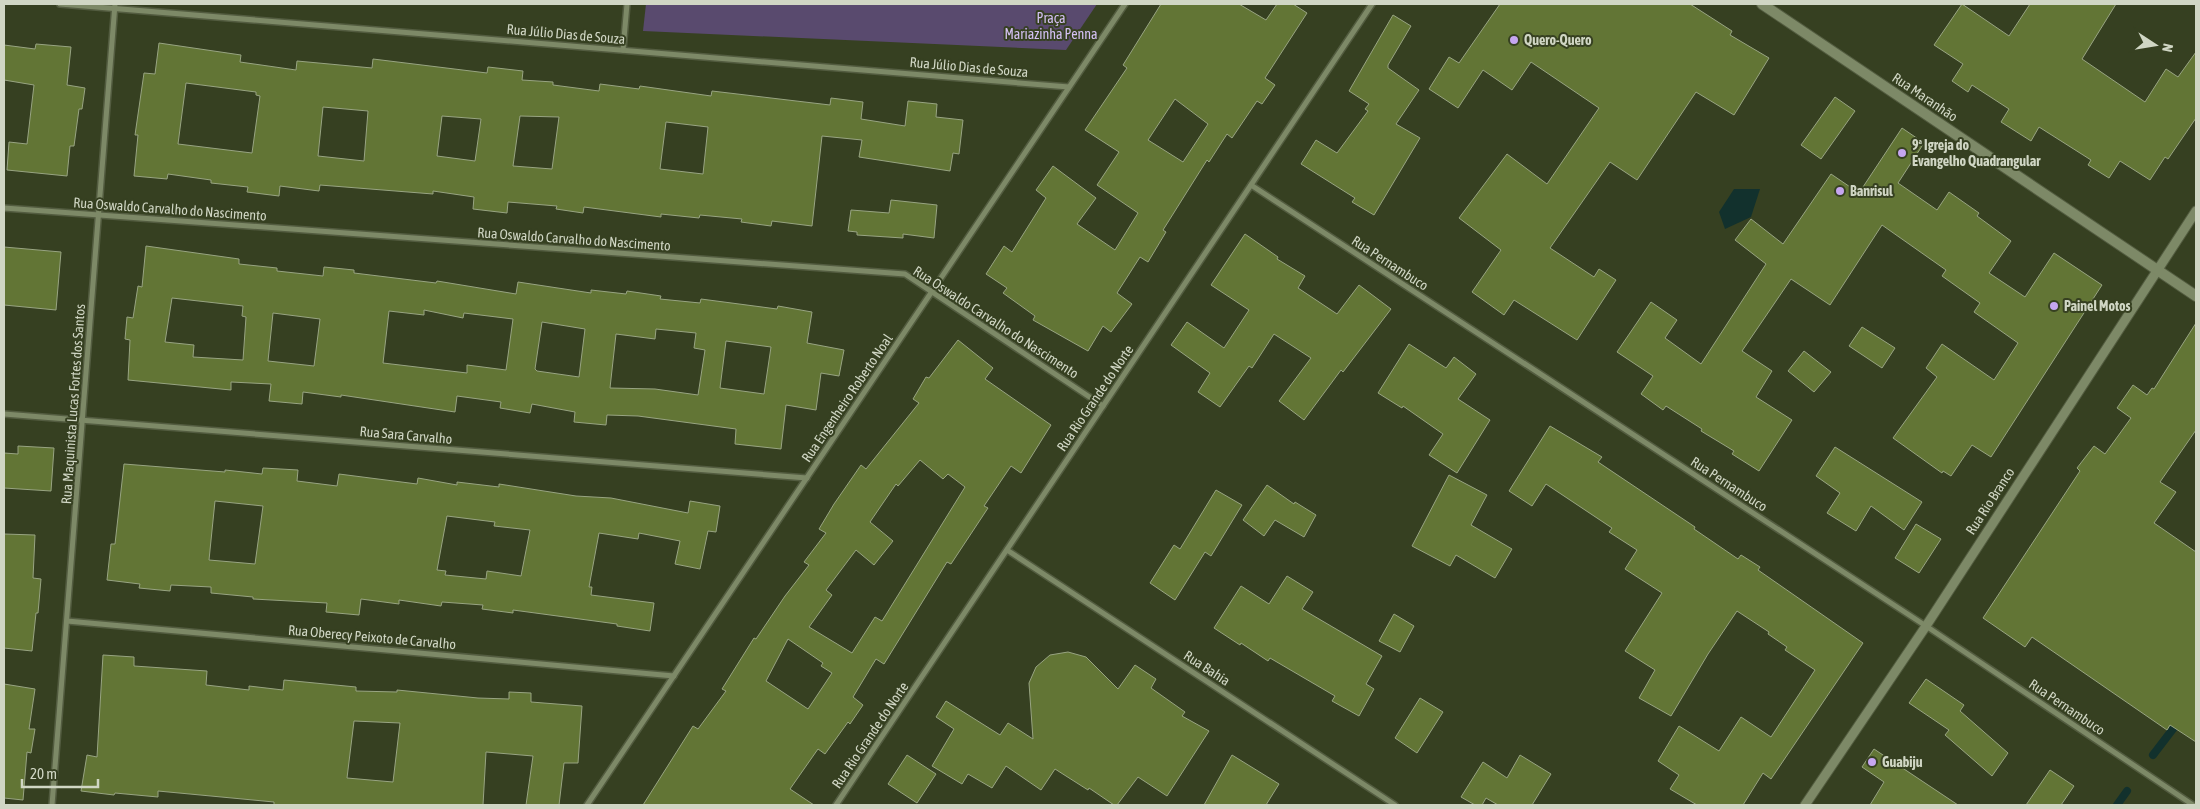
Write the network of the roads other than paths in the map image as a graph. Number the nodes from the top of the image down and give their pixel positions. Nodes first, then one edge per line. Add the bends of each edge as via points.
1 (60, 4) edge
2 (627, 4) edge
3 (1125, 4) edge
4 (1372, 4) edge
5 (1762, 4) edge
6 (115, 6) edge
7 (623, 50) junction
8 (1069, 87) junction
9 (1251, 185) junction
10 (4, 208) edge
11 (2196, 211) edge
12 (99, 216) junction
13 (2157, 269) junction
14 (931, 292) junction
15 (2196, 296) edge
16 (1103, 406) junction
17 (4, 414) edge
18 (83, 421) junction
19 (807, 478) junction
20 (1007, 550) junction
21 (67, 621) junction
22 (1926, 626) junction
23 (674, 676) junction
24 (52, 805) edge
25 (587, 805) edge
26 (836, 805) edge
27 (1395, 805) edge
28 (1805, 805) edge
29 (2193, 805) edge

1 - 6 street, Rua Júlio Dias de Souza
2 - 7 street
3 - 8 street, Rua Engenheiro Roberto Noal
4 - 9 street, Rua Rio Grande do Norte
5 - 13 main road, Rua Maranhão
6 - 7 street, Rua Júlio Dias de Souza
6 - 12 street, Rua Maquinista Lucas Fortes dos Santos
7 - 8 street, Rua Júlio Dias de Souza
8 - 14 street, Rua Engenheiro Roberto Noal
9 - 16 street, Rua Rio Grande do Norte
9 - 22 street, Rua Pernambuco
10 - 12 street, Rua Oswaldo Carvalho do Nascimento
11 - 13 street, Rua Rio Branco
12 - 14 street, Rua Oswaldo Carvalho do Nascimento via 905,274
12 - 18 street, Rua Maquinista Lucas Fortes dos Santos
13 - 15 main road, Rua Maranhão
13 - 22 street, Rua Rio Branco
14 - 16 street, Rua Oswaldo Carvalho do Nascimento
14 - 19 street, Rua Engenheiro Roberto Noal
16 - 20 street, Rua Rio Grande do Norte
17 - 18 street, Rua Sara Carvalho
18 - 19 street, Rua Sara Carvalho
18 - 21 street, Rua Maquinista Lucas Fortes dos Santos
19 - 23 street, Rua Engenheiro Roberto Noal
20 - 26 street, Rua Rio Grande do Norte
20 - 27 street, Rua Bahia
21 - 23 street, Rua Oberecy Peixoto de Carvalho
21 - 24 street, Rua Maquinista Lucas Fortes dos Santos
22 - 28 street, Rua Rio Branco
22 - 29 street, Rua Pernambuco
23 - 25 street, Rua Engenheiro Roberto Noal

